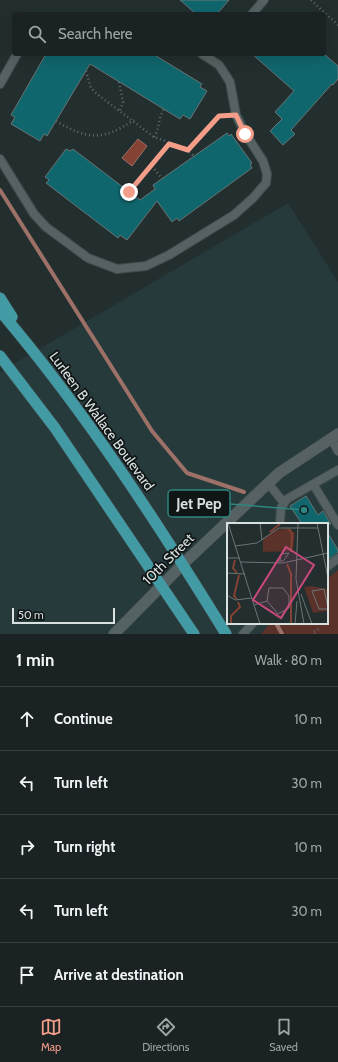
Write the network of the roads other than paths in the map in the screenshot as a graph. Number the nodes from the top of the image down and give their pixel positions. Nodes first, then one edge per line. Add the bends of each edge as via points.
1 (264, 0) edge
2 (254, 12) edge
3 (17, 56) edge
4 (215, 57) edge
5 (0, 84) edge
6 (0, 159) edge
7 (0, 298) edge
8 (0, 311) edge
9 (32, 348) junction
10 (0, 356) edge
11 (334, 436) edge
12 (338, 451) edge
13 (338, 470) edge
14 (268, 483) junction
15 (313, 484) junction
16 (284, 503) junction
17 (280, 523) edge
18 (338, 525) edge
19 (338, 558) edge
20 (183, 564) junction
21 (328, 566) edge
22 (162, 585) junction
23 (252, 624) edge
24 (114, 634) edge
25 (194, 634) edge
26 (226, 634) edge
27 (243, 634) edge

1 - 2 lane
3 - 5 lane
4 - 6 lane via 230,82 236,115 263,161 267,174 266,183 234,215 169,255 146,266 117,269 88,258 46,227 34,214
7 - 9 highway
8 - 9 highway, Lurleen B Wallace Boulevard
9 - 20 highway, Lurleen B Wallace Boulevard via 122,472
10 - 22 highway via 47,416
11 - 12 lane
11 - 14 street, 10th Street
13 - 15 lane
14 - 16 lane
14 - 20 street, 10th Street
15 - 16 lane
15 - 18 lane
16 - 17 lane via 280,508
19 - 21 lane
20 - 22 street, 10th Street
20 - 26 highway, Lurleen B Wallace Boulevard
22 - 24 street, 10th Street
22 - 25 highway
23 - 27 lane

